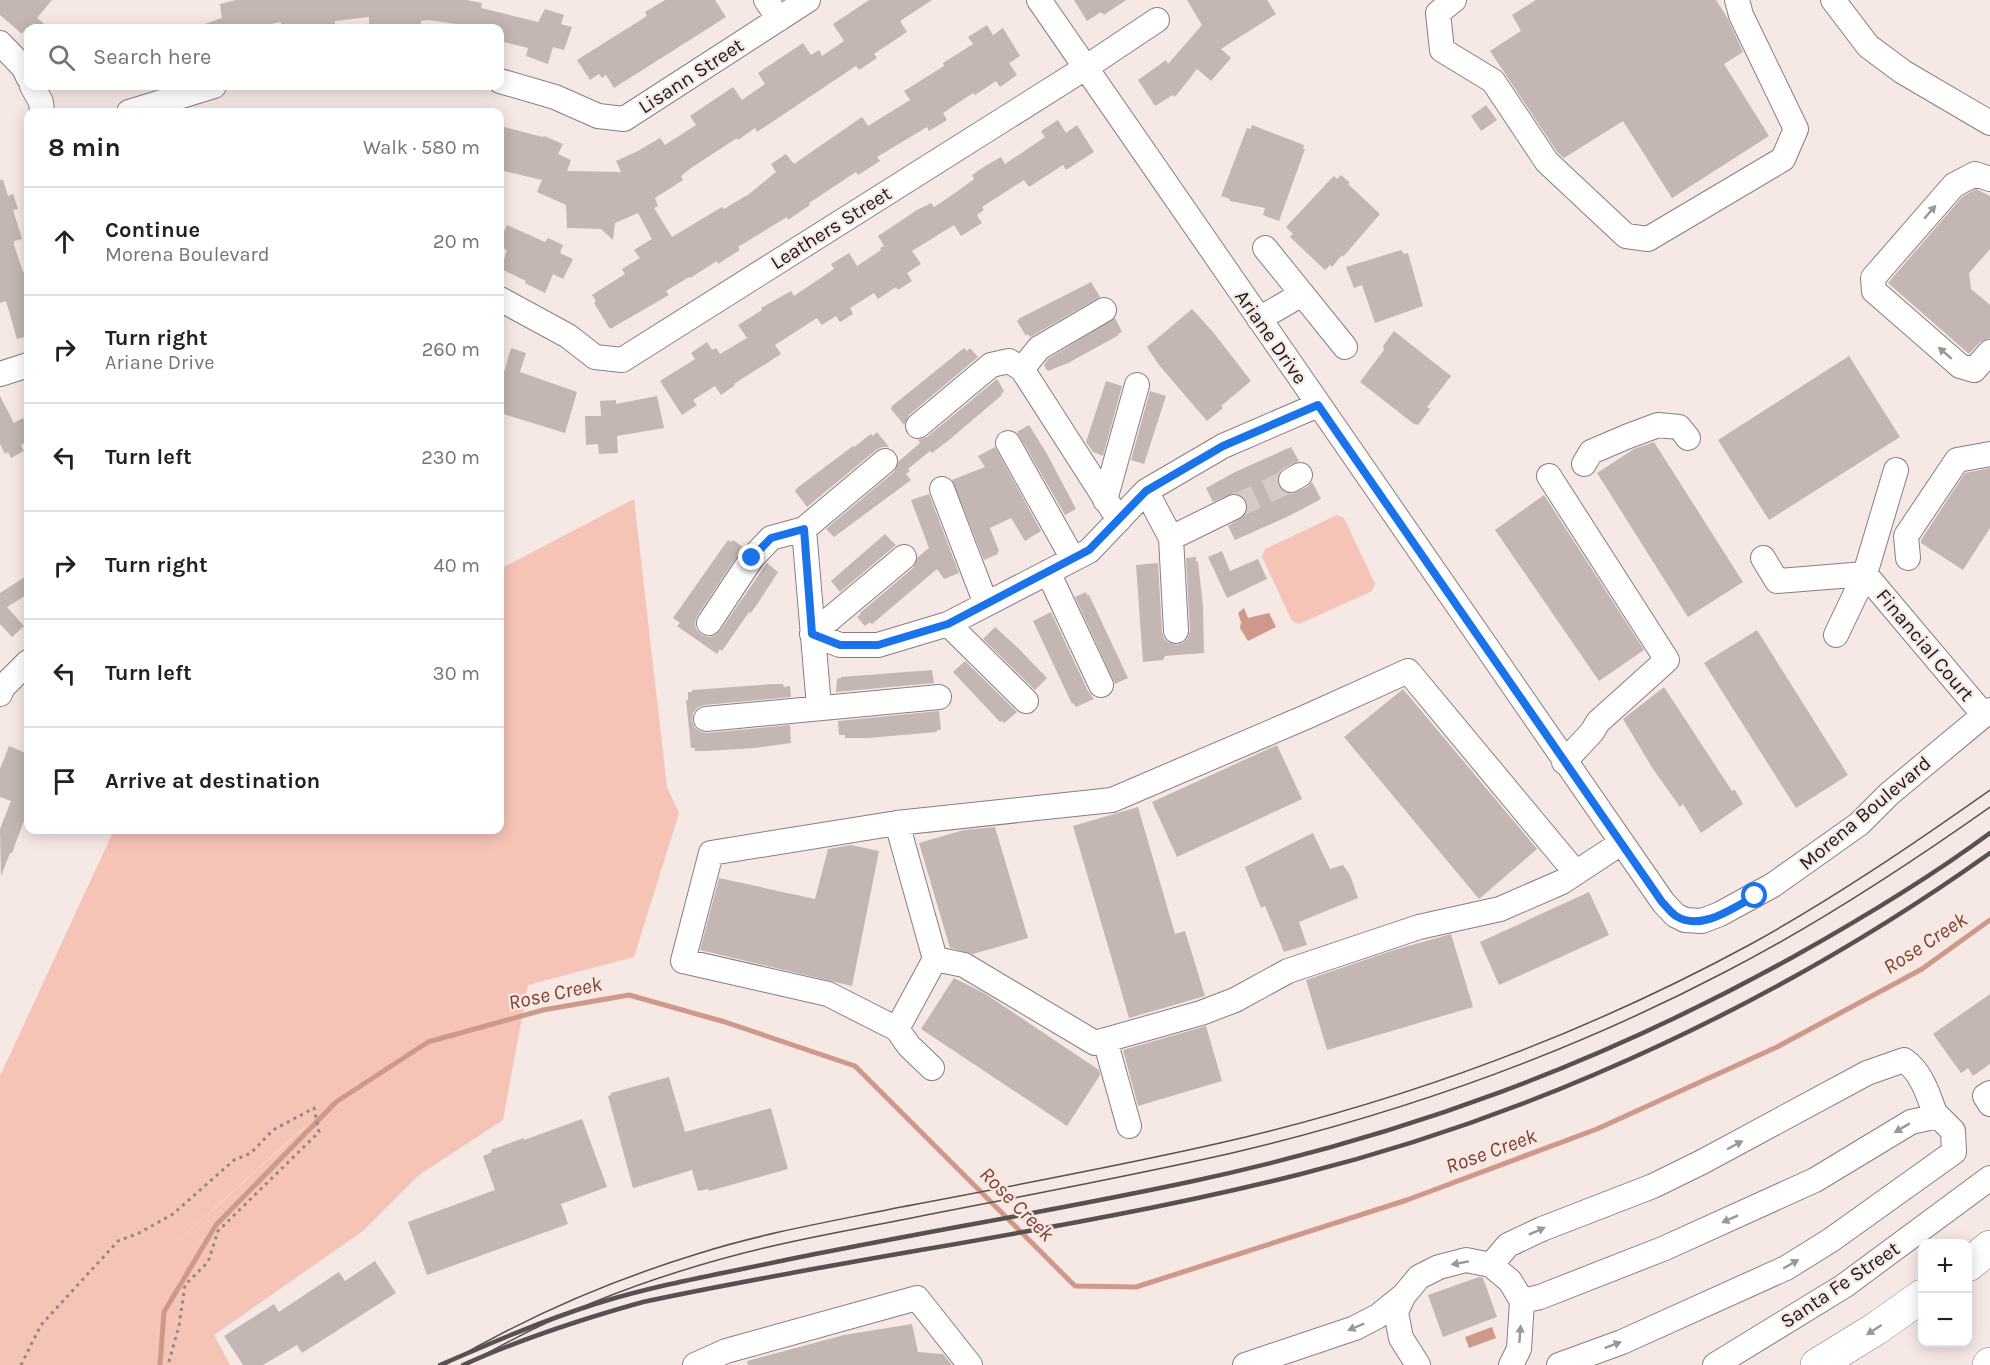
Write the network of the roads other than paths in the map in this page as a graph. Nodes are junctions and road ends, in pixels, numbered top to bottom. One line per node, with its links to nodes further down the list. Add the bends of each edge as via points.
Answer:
1 (808, 0): 6 (street, Lisann Street)
2 (1039, 0): 10 (street, Ariane Drive)
3 (1454, 0): 4 (street, via 1438,13 1442,50 1493,81 1547,162 1626,236 1648,239 1783,159 1796,129)
4 (1737, 0)
5 (1833, 0): 16 (street, via 1868,46 1903,72)
6 (772, 9): 11 (street, Lisann Street, via 624,119 598,116 555,97)
7 (1157, 20): 10 (street, Leathers Street)
8 (0, 43): 9 (street)
9 (24, 68)
10 (1085, 69): 20 (street, Leathers Street, via 622,360 595,357 568,336); 22 (street, Ariane Drive)
11 (504, 82)
12 (35, 90): 14 (street)
13 (201, 90): 15 (street)
14 (42, 108)
15 (142, 108)
16 (1990, 123)
17 (1990, 178): 24 (street, one-way to 17, via 1974,370 1960,366 1874,291 1873,278 1954,185 1975,174)
18 (1265, 248): 19 (street)
19 (1302, 294): 22 (street); 23 (street)
20 (504, 301)
21 (1104, 310): 26 (street, via 1039,348)
22 (1259, 319): 29 (street, Ariane Drive)
23 (1346, 347)
24 (1990, 352)
25 (24, 365): 27 (street)
26 (1022, 369): 30 (street, via 1008,361 991,365); 40 (street)
27 (0, 374)
28 (1137, 385): 40 (street)
29 (1318, 405): 39 (street, via 1223,446); 65 (street, Ariane Drive)
30 (918, 426)
31 (1689, 438): 35 (street, via 1679,427 1658,425 1592,452)
32 (1008, 443): 48 (street)
33 (1990, 454): 47 (street, via 1958,460 1906,536)
34 (885, 461): 43 (street)
35 (1584, 464)
36 (1896, 470): 50 (street)
37 (1549, 476): 65 (street, via 1667,660 1598,722)
38 (942, 489): 51 (street)
39 (1146, 491): 42 (street); 44 (street)
40 (1105, 500): 42 (street)
41 (1234, 507): 44 (street)
42 (1119, 520): 48 (street, via 1089,550)
43 (804, 529): 52 (street, via 771,538 752,558); 55 (street)
44 (1171, 538): 54 (street)
45 (904, 557): 55 (street)
46 (1763, 558): 50 (street, via 1777,581)
47 (1908, 558)
48 (1073, 559): 49 (street)
49 (1048, 572): 51 (street); 58 (street)
50 (1865, 574): 56 (street); 63 (street, Financial Court)
51 (986, 604): 53 (street)
52 (709, 623)
53 (948, 624): 55 (street, via 878,645 840,645); 61 (street)
54 (1176, 631)
55 (812, 634): 62 (street)
56 (1836, 634)
57 (24, 666): 59 (street)
58 (1101, 685)
59 (0, 694)
60 (939, 697): 62 (street)
61 (1026, 700)
62 (819, 707): 64 (street)
63 (1987, 712): 69 (street, Morena Boulevard, via 1858,824 1790,875 1720,915)
64 (706, 719)
65 (1564, 762): 67 (street, Ariane Drive)
66 (897, 823): 68 (street, via 1112,800 1408,671); 70 (street); 71 (street, via 711,853 682,961 828,994)
67 (1621, 843): 68 (street); 69 (street, Ariane Drive, via 1675,915)
68 (1576, 873): 72 (street, via 1500,909 1419,927 1288,971 1235,1000 1201,1013)
69 (1702, 921)
70 (935, 959): 71 (street); 72 (street, via 964,965 1095,1043)
71 (897, 1029): 73 (street)
72 (1105, 1040): 77 (street)
73 (932, 1068)
74 (1990, 1093): 75 (street, via 1985,1096)
75 (1990, 1104)
76 (1936, 1116): 81 (street, one-way to 76, via 1508,1245 1653,1186 1890,1064 1904,1060 1911,1065); 84 (street, one-way to 84, via 1911,1122 1815,1180 1665,1248); 90 (street, one-way to 76, via 1622,1342 1752,1284 1832,1240 1954,1152 1953,1131)
77 (1129, 1126)
78 (1990, 1178): 91 (street, Santa Fe Street, via 1844,1286)
79 (1990, 1247): 80 (highway)
80 (1972, 1262)
81 (1491, 1265): 82 (street, one-way to 82, via 1466,1260 1439,1267 1419,1277); 84 (street, via 1510,1281)
82 (1404, 1295): 87 (street, one-way to 87, via 1355,1328); 88 (street, via 1395,1311 1401,1338)
83 (1918, 1299): 92 (highway, one-way to 92)
84 (1522, 1301): 89 (street, one-way to 84, via 1519,1349)
85 (695, 1365): 86 (street, via 726,1351 917,1298)
86 (970, 1365)
87 (1245, 1365)
88 (1418, 1365)
89 (1511, 1365)
90 (1558, 1365)
91 (1715, 1365)
92 (1817, 1365)

